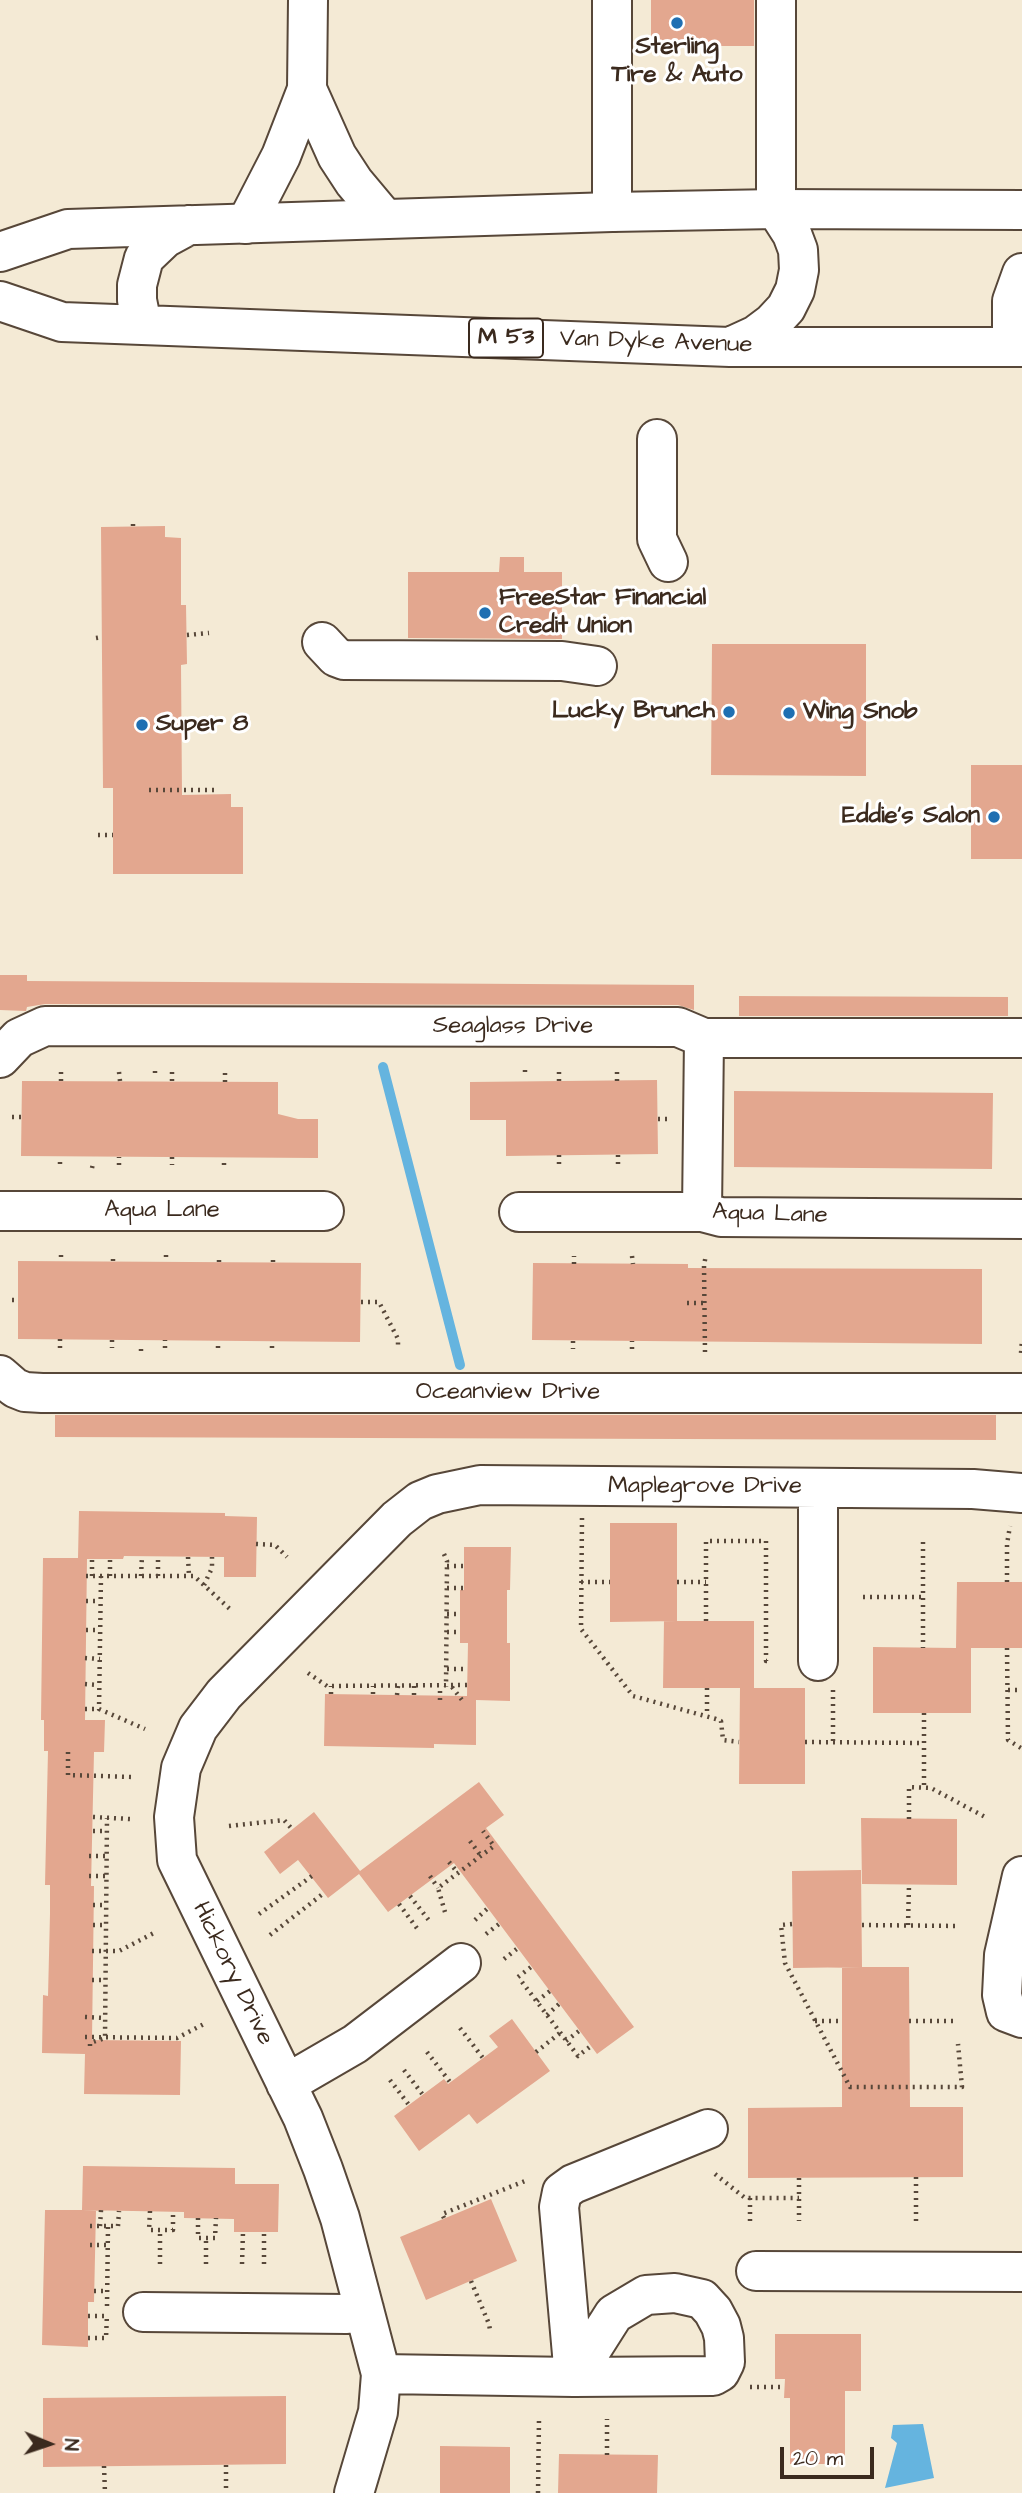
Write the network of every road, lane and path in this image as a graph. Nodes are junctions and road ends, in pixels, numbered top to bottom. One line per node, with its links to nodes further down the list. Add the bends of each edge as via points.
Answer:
1 (308, 0): 4 (street)
2 (612, 0): 7 (street)
3 (776, 0): 5 (street)
4 (307, 89): 8 (street, via 337,156); 9 (street, via 281,156)
5 (776, 209): 6 (street); 7 (street); 15 (street, via 798,250 795,290 772,323)
6 (1022, 210)
7 (612, 212): 8 (street)
8 (385, 219): 9 (street)
9 (246, 224): 10 (street)
10 (190, 226): 11 (street, via 68,229); 14 (street, via 165,238 144,258 138,285)
11 (0, 251)
12 (1022, 273): 16 (street, via 1012,301)
13 (0, 301): 14 (street, Van Dyke Avenue / M 53, via 62,322)
14 (142, 325): 15 (street, Van Dyke Avenue / M 53)
15 (730, 346): 16 (street, Van Dyke Avenue / M 53)
16 (1017, 348)
17 (657, 439): 18 (street, via 657,539)
18 (667, 562)
19 (209, 633): 20 (path)
20 (187, 635)
21 (322, 642): 22 (street, via 344,660 562,661)
22 (597, 666)
23 (149, 790): 24 (path)
24 (215, 790)
25 (98, 835): 26 (path)
26 (113, 835)
27 (704, 1038): 28 (street, Seaglass Drive); 29 (street, Seaglass Drive, via 678,1027 45,1026); 59 (street)
28 (1022, 1038)
29 (4, 1053)
30 (61, 1072): 36 (path)
31 (120, 1072): 39 (path)
32 (172, 1072): 40 (path)
33 (559, 1072): 37 (path)
34 (617, 1072): 38 (path)
35 (225, 1073): 41 (path)
36 (61, 1081)
37 (559, 1081)
38 (617, 1081)
39 (120, 1082)
40 (172, 1082)
41 (225, 1082)
42 (12, 1117): 43 (path)
43 (22, 1117)
44 (559, 1155): 54 (path)
45 (618, 1155): 55 (path)
46 (60, 1157): 50 (path)
47 (119, 1157): 51 (path)
48 (172, 1157): 52 (path)
49 (224, 1158): 53 (path)
50 (60, 1164)
51 (119, 1165)
52 (172, 1165)
53 (224, 1165)
54 (559, 1165)
55 (618, 1165)
56 (0, 1211): 57 (street, Aqua Lane)
57 (324, 1211)
58 (519, 1212): 59 (street, Aqua Lane)
59 (702, 1212): 60 (street, Aqua Lane, via 721,1217)
60 (1022, 1219)
61 (166, 1255): 67 (path)
62 (219, 1255): 68 (path)
63 (273, 1255): 69 (path)
64 (706, 1255): 74 (path)
65 (574, 1256): 70 (path)
66 (632, 1256): 71 (path)
67 (166, 1262)
68 (219, 1262)
69 (273, 1262)
70 (574, 1264)
71 (632, 1264)
72 (360, 1302): 88 (path, via 379,1302)
73 (687, 1303): 74 (path)
74 (705, 1303): 91 (path)
75 (60, 1339): 83 (path)
76 (112, 1340): 84 (path)
77 (165, 1340): 85 (path)
78 (218, 1340): 86 (path)
79 (573, 1340): 89 (path)
80 (1022, 1340): 92 (path)
81 (272, 1341): 87 (path)
82 (632, 1341): 90 (path)
83 (60, 1348)
84 (113, 1348)
85 (165, 1348)
86 (218, 1348)
87 (272, 1348)
88 (398, 1348)
89 (573, 1349)
90 (632, 1349)
91 (705, 1352)
92 (1021, 1353)
93 (0, 1375): 94 (street, Oceanview Drive, via 15,1388 42,1393)
94 (1022, 1394)
95 (818, 1488): 96 (street, Maplegrove Drive, via 973,1489); 98 (street, Maplegrove Drive, via 480,1485 437,1494); 144 (street)
96 (1017, 1506): 120 (path, via 1007,1544)
97 (582, 1507): 116 (path)
98 (397, 1519): 258 (street, Hickory Drive, via 224,1694 198,1728 181,1768 174,1817 177,1860)
99 (923, 1542): 125 (path)
100 (256, 1544): 106 (path, via 275,1545)
101 (444, 1554): 109 (path)
102 (142, 1556): 113 (path)
103 (158, 1556): 114 (path)
104 (188, 1557): 115 (path)
105 (212, 1557): 121 (path)
106 (287, 1558)
107 (92, 1559): 111 (path, via 89,1576)
108 (110, 1559): 112 (path)
109 (447, 1566): 110 (path); 122 (path)
110 (464, 1566)
111 (101, 1576): 112 (path); 127 (path)
112 (110, 1576): 113 (path)
113 (141, 1576): 114 (path)
114 (158, 1576): 115 (path)
115 (189, 1576): 121 (path)
116 (582, 1582): 117 (path); 165 (path, via 581,1629 633,1696)
117 (610, 1582)
118 (677, 1582): 119 (path)
119 (706, 1582): 131 (path); 140 (path, via 706,1541 766,1541)
120 (1007, 1582)
121 (204, 1585): 128 (path)
122 (447, 1588): 123 (path); 129 (path)
123 (464, 1588)
124 (863, 1597): 125 (path)
125 (924, 1597): 136 (path)
126 (86, 1601): 127 (path)
127 (100, 1601): 133 (path)
128 (232, 1611)
129 (447, 1614): 130 (path); 134 (path)
130 (460, 1614)
131 (706, 1621)
132 (86, 1630): 133 (path)
133 (100, 1630): 139 (path)
134 (447, 1632): 135 (path); 141 (path)
135 (460, 1632)
136 (923, 1648)
137 (1007, 1648): 154 (path)
138 (85, 1658): 139 (path)
139 (100, 1658): 146 (path)
140 (769, 1661)
141 (446, 1669): 142 (path); 152 (path)
142 (468, 1670)
143 (308, 1673): 148 (path)
144 (825, 1675): 169 (path)
145 (85, 1684): 146 (path)
146 (99, 1685): 163 (path)
147 (468, 1685): 152 (path)
148 (331, 1686): 149 (path); 156 (path)
149 (373, 1686): 150 (path); 157 (path)
150 (398, 1686): 151 (path); 158 (path)
151 (414, 1686): 152 (path); 159 (path)
152 (446, 1687): 160 (path); 161 (path)
153 (706, 1688): 165 (path)
154 (1008, 1690): 155 (path); 171 (path, via 1008,1740)
155 (1022, 1690)
156 (331, 1694)
157 (373, 1695)
158 (397, 1695)
159 (414, 1695)
160 (440, 1700)
161 (462, 1700)
162 (85, 1709): 163 (path)
163 (99, 1709): 166 (path)
164 (924, 1713): 170 (path)
165 (707, 1716): 167 (path, via 721,1721 723,1740)
166 (145, 1728)
167 (739, 1742)
168 (805, 1742): 169 (path)
169 (833, 1742): 170 (path)
170 (924, 1742): 174 (path)
171 (1021, 1748)
172 (68, 1752): 173 (path, via 68,1775)
173 (133, 1777)
174 (924, 1787): 177 (path); 179 (path, via 909,1787)
175 (93, 1817): 176 (path)
176 (107, 1818): 178 (path); 183 (path)
177 (987, 1818)
178 (130, 1819)
179 (909, 1819)
180 (229, 1826): 181 (path, via 284,1820)
181 (292, 1829)
182 (93, 1831): 183 (path)
183 (107, 1831): 187 (path)
184 (483, 1831): 188 (path, via 494,1846)
185 (470, 1840): 188 (path)
186 (89, 1856): 187 (path)
187 (106, 1856): 192 (path)
188 (481, 1856): 190 (path)
189 (449, 1861): 190 (path)
190 (458, 1873): 197 (path)
191 (89, 1876): 192 (path)
192 (107, 1876): 202 (path)
193 (312, 1876): 205 (path)
194 (430, 1876): 197 (path)
195 (1022, 1876): 235 (street, via 1004,1955 1002,1995 1006,2012)
196 (909, 1885): 213 (path)
197 (438, 1888): 204 (path)
198 (324, 1892): 218 (path)
199 (410, 1896): 207 (path)
200 (399, 1904): 215 (path)
201 (93, 1905): 202 (path)
202 (106, 1905): 211 (path)
203 (488, 1908): 206 (path)
204 (445, 1912)
205 (259, 1914)
206 (475, 1920)
207 (431, 1923)
208 (499, 1923): 217 (path)
209 (792, 1924): 236 (path, via 781,1925 785,1963)
210 (93, 1925): 211 (path)
211 (106, 1925): 221 (path)
212 (862, 1925): 213 (path)
213 (908, 1925): 214 (path)
214 (960, 1926)
215 (419, 1931)
216 (154, 1933): 221 (path, via 119,1951)
217 (486, 1934)
218 (270, 1935)
219 (518, 1948): 222 (path)
220 (92, 1951): 221 (path)
221 (106, 1951): 227 (path)
222 (504, 1959)
223 (461, 1963): 258 (street, via 355,2044)
224 (531, 1967): 225 (path)
225 (518, 1977)
226 (92, 1980): 227 (path)
227 (106, 1980): 234 (path)
228 (522, 1982): 230 (path)
229 (550, 1991): 230 (path)
230 (537, 2001): 232 (path)
231 (559, 2004): 232 (path)
232 (547, 2015): 243 (path)
233 (85, 2017): 234 (path)
234 (105, 2018): 245 (path)
235 (1022, 2018)
236 (815, 2021): 237 (path); 248 (path, via 850,2087 962,2087)
237 (842, 2021)
238 (909, 2021): 239 (path)
239 (957, 2021)
240 (204, 2024): 246 (path, via 171,2039)
241 (460, 2028): 254 (path)
242 (579, 2031): 247 (path)
243 (561, 2033): 247 (path); 253 (path)
244 (85, 2037): 245 (path)
245 (105, 2038): 246 (path); 249 (path)
246 (112, 2038): 251 (path)
247 (566, 2041): 250 (path, via 578,2056)
248 (958, 2045)
249 (90, 2046)
250 (591, 2046)
251 (112, 2047)
252 (427, 2052): 257 (path)
253 (536, 2052)
254 (483, 2058)
255 (404, 2070): 259 (path)
256 (390, 2080): 260 (path)
257 (450, 2082)
258 (286, 2084): 296 (street, Hickory Drive, via 332,2193)
259 (423, 2095)
260 (409, 2105)
261 (708, 2129): 301 (street, via 562,2192 559,2207 574,2377)
262 (715, 2174): 266 (path)
263 (916, 2177): 277 (path)
264 (799, 2178): 267 (path)
265 (525, 2181): 274 (path, via 442,2214)
266 (750, 2198): 267 (path); 275 (path)
267 (799, 2198): 276 (path)
268 (101, 2210): 279 (path)
269 (119, 2211): 280 (path, via 118,2226)
270 (150, 2211): 281 (path, via 149,2230)
271 (173, 2211): 281 (path, via 173,2230)
272 (198, 2218): 284 (path, via 198,2238)
273 (216, 2218): 284 (path, via 215,2238)
274 (444, 2218)
275 (750, 2221)
276 (799, 2221)
277 (916, 2221)
278 (90, 2225): 279 (path)
279 (100, 2226): 280 (path)
280 (107, 2226): 286 (path)
281 (160, 2230): 287 (path)
282 (243, 2232): 289 (path)
283 (264, 2232): 290 (path)
284 (206, 2238): 288 (path)
285 (90, 2245): 286 (path)
286 (107, 2245): 295 (path)
287 (160, 2264)
288 (206, 2264)
289 (242, 2264)
290 (264, 2264)
291 (755, 2271): 292 (street)
292 (1022, 2272)
293 (471, 2281): 299 (path)
294 (94, 2291): 295 (path)
295 (107, 2291): 297 (path)
296 (364, 2309): 297 (street, via 347,2314); 301 (street, Hickory Drive)
297 (125, 2314): 298 (path); 300 (path, via 106,2338)
298 (88, 2316)
299 (490, 2330)
300 (88, 2338)
301 (382, 2374): 311 (street, Hickory Drive, via 378,2412)
302 (749, 2387): 303 (path)
303 (785, 2387)
304 (539, 2419): 312 (path)
305 (607, 2419): 306 (path)
306 (607, 2455)
307 (226, 2465): 310 (path)
308 (104, 2466): 309 (path)
309 (105, 2493)
310 (226, 2493)
311 (354, 2493)
312 (538, 2493)

